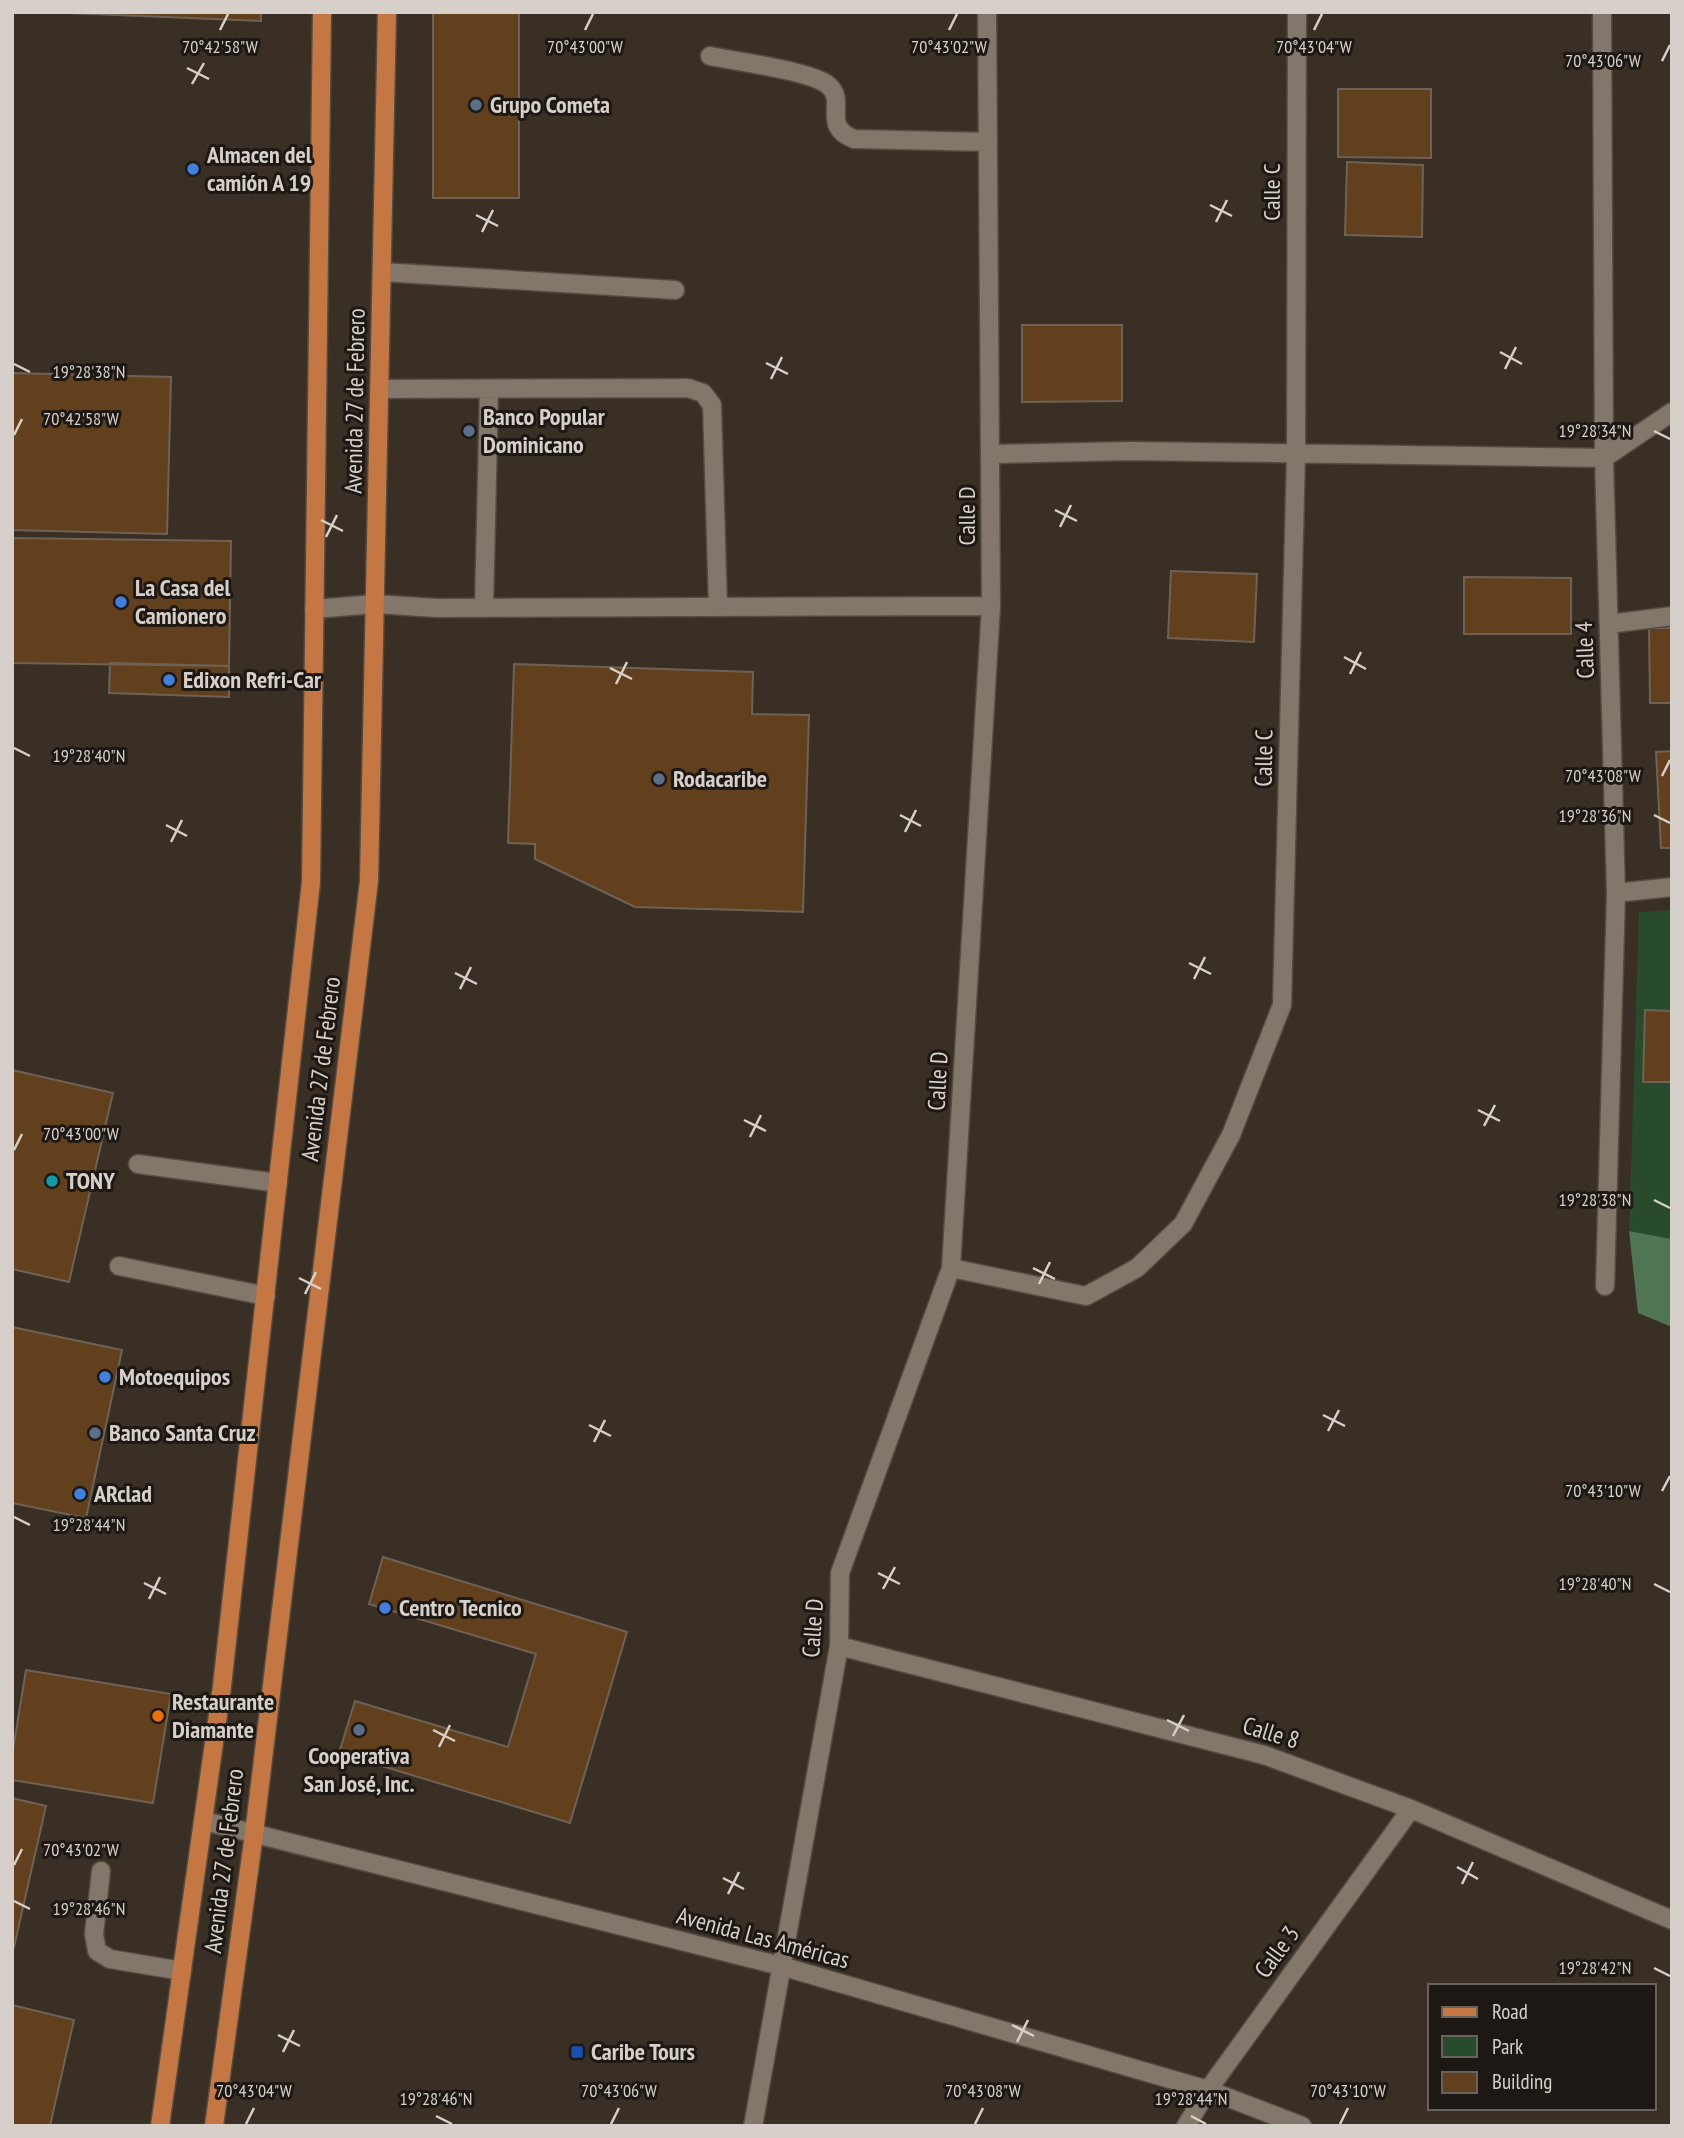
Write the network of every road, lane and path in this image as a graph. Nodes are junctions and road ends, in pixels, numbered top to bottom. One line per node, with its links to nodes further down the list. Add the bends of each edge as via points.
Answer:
1 (321, 12): 20 (main road, Avenida 27 de Febrero)
2 (387, 12): 8 (main road, Avenida 27 de Febrero)
3 (987, 12): 7 (street, Calle D)
4 (1297, 12): 14 (street, Calle C)
5 (1602, 12): 15 (street, Calle 4)
6 (710, 56): 7 (street, via 806,75 827,84 835,94 835,124 854,139)
7 (988, 142): 13 (street, Calle D)
8 (382, 272): 9 (street); 10 (main road, Avenida 27 de Febrero)
9 (675, 290)
10 (380, 389): 11 (street); 16 (main road, Avenida 27 de Febrero)
11 (489, 390): 18 (street); 19 (street, via 688,388 703,393 712,405)
12 (1672, 412): 15 (street)
13 (992, 454): 14 (street); 17 (street, Calle D)
14 (1296, 455): 15 (street); 28 (street, Calle C, via 1282,1005 1231,1135 1183,1224 1137,1268 1086,1296)
15 (1604, 458): 22 (street, Calle 4)
16 (376, 604): 18 (street); 20 (street); 34 (main road, Avenida 27 de Febrero, via 369,880)
17 (991, 606): 19 (street); 28 (street, Calle D)
18 (484, 607): 19 (street)
19 (718, 607)
20 (314, 610): 26 (main road, Avenida 27 de Febrero, via 312,882)
21 (1672, 616): 22 (street)
22 (1609, 624): 24 (street, Calle 4)
23 (1672, 887): 24 (street)
24 (1616, 893): 29 (street, Calle 4)
25 (138, 1164): 26 (street)
26 (278, 1183): 30 (main road, Avenida 27 de Febrero)
27 (119, 1266): 30 (street)
28 (951, 1268): 31 (street, Calle D, via 840,1573)
29 (1605, 1286)
30 (266, 1296): 33 (main road, Avenida 27 de Febrero)
31 (839, 1646): 32 (street, Calle 8, via 1265,1755); 37 (street, Calle D)
32 (1411, 1809): 36 (street, Calle 8); 39 (street, Calle 3)
33 (204, 1821): 34 (street, Avenida Las Américas); 38 (main road, Avenida 27 de Febrero)
34 (254, 1834): 37 (street, Avenida Las Américas); 41 (main road, Avenida 27 de Febrero)
35 (100, 1871): 38 (street, via 94,1934 97,1951 110,1959)
36 (1672, 1920)
37 (781, 1966): 39 (street, Avenida Las Américas); 42 (street, Calle D)
38 (182, 1971): 40 (main road, Avenida 27 de Febrero)
39 (1208, 2090): 43 (street, Calle 3); 44 (street, Avenida Las Américas)
40 (160, 2126)
41 (214, 2126)
42 (752, 2126)
43 (1186, 2126)
44 (1302, 2126)

